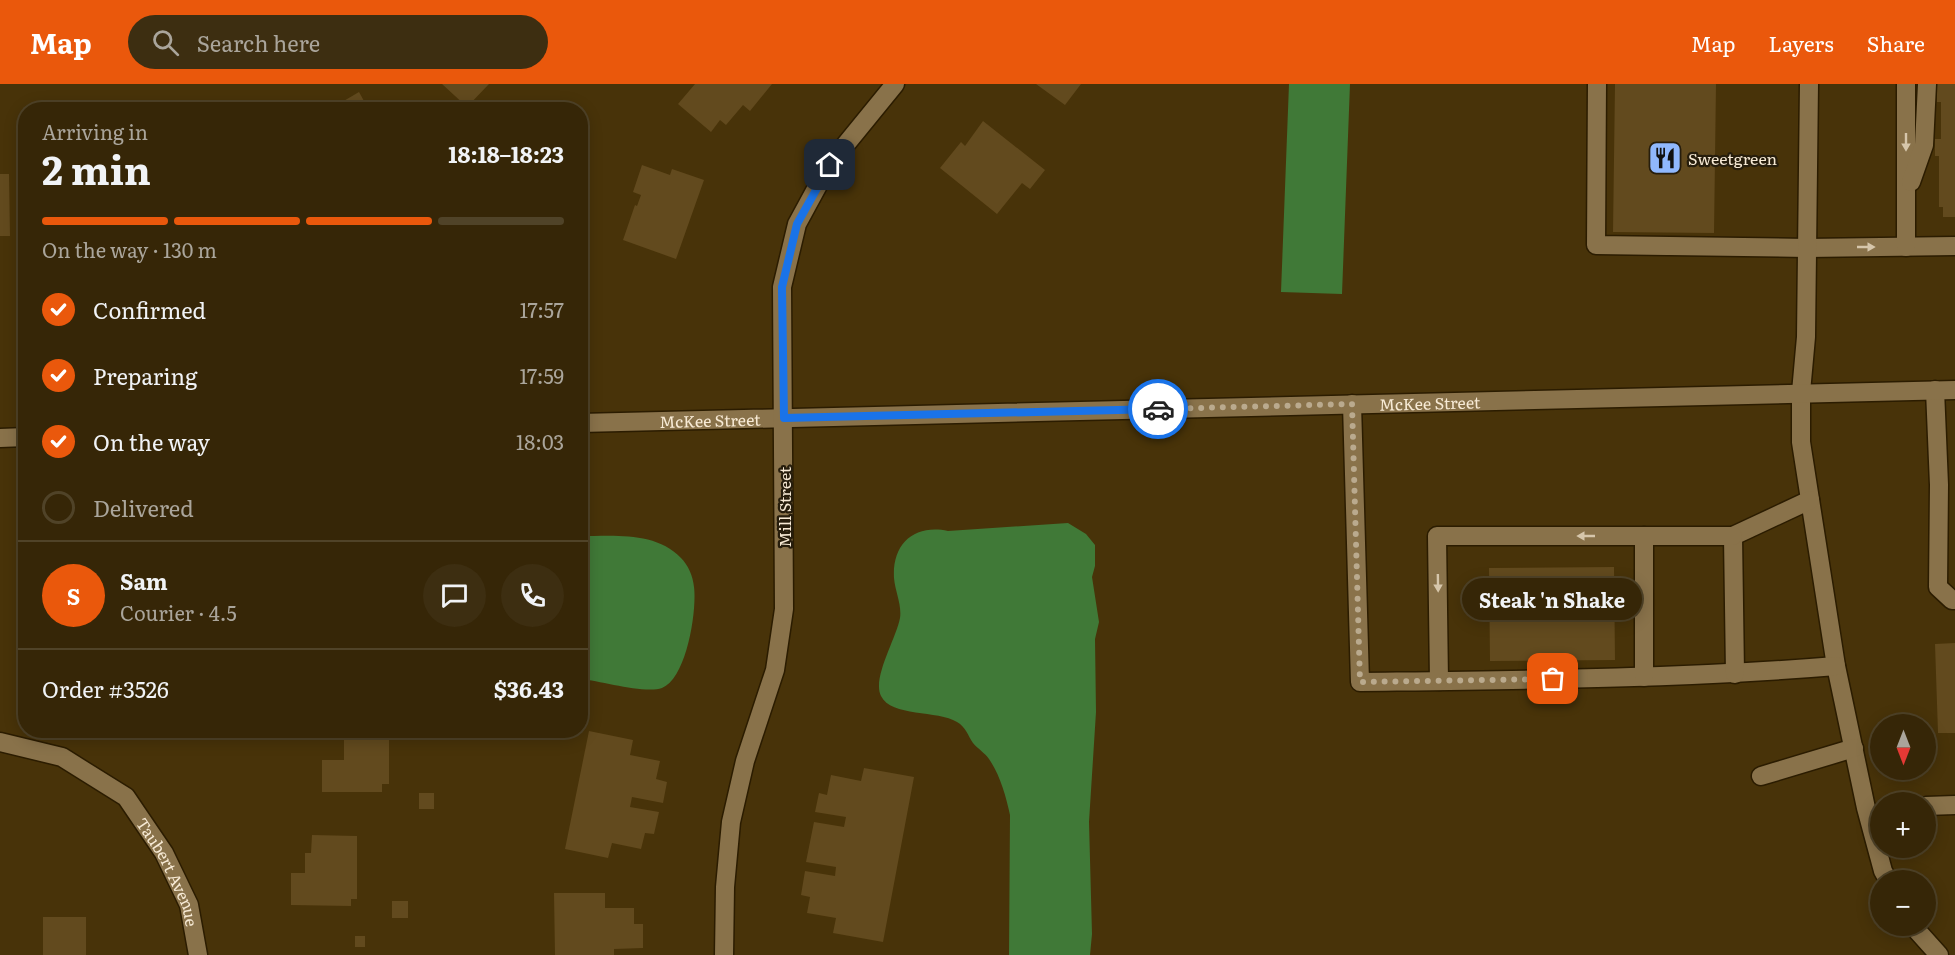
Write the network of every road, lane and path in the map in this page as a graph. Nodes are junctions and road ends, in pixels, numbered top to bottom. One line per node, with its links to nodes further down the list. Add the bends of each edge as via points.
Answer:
1 (895, 84): 14 (street, Mill Street, via 830,165 797,224 782,287)
2 (1597, 84): 9 (street, via 1596,245)
3 (1809, 84): 9 (street)
4 (1906, 84): 6 (street, one-way to 6)
5 (1927, 84): 6 (street, via 1924,145)
6 (1906, 195): 8 (street)
7 (1955, 246): 8 (street)
8 (1906, 247): 9 (street, one-way to 8)
9 (1807, 248): 12 (street)
10 (1935, 390): 11 (street, McKee Street); 12 (street, McKee Street); 18 (street)
11 (1955, 390)
12 (1801, 392): 13 (street, McKee Street); 19 (street, via 1801,442)
13 (1352, 404): 14 (street, McKee Street); 26 (street, via 1360,682)
14 (784, 418): 15 (street, McKee Street); 35 (street, Mill Street, via 784,609 775,670 745,761 731,822)
15 (588, 423)
16 (18, 437): 17 (street)
17 (0, 438)
18 (1947, 485): 22 (street, via 1938,587)
19 (1810, 500): 21 (street); 23 (street)
20 (1644, 536): 21 (street); 25 (street); 26 (street, one-way to 26, via 1437,536)
21 (1732, 536): 24 (street)
22 (1955, 600)
23 (1836, 666): 24 (street); 28 (street)
24 (1735, 674): 25 (street)
25 (1644, 677): 26 (street)
26 (1439, 681)
27 (0, 742): 34 (street, Taubert Avenue, via 62,758 126,797 164,853 189,905)
28 (1854, 748): 29 (street); 30 (street)
29 (1761, 776)
30 (1870, 795)
31 (1955, 805): 32 (street)
32 (1936, 806)
33 (1922, 936): 36 (street)
34 (198, 955)
35 (724, 955)
36 (1939, 955)

